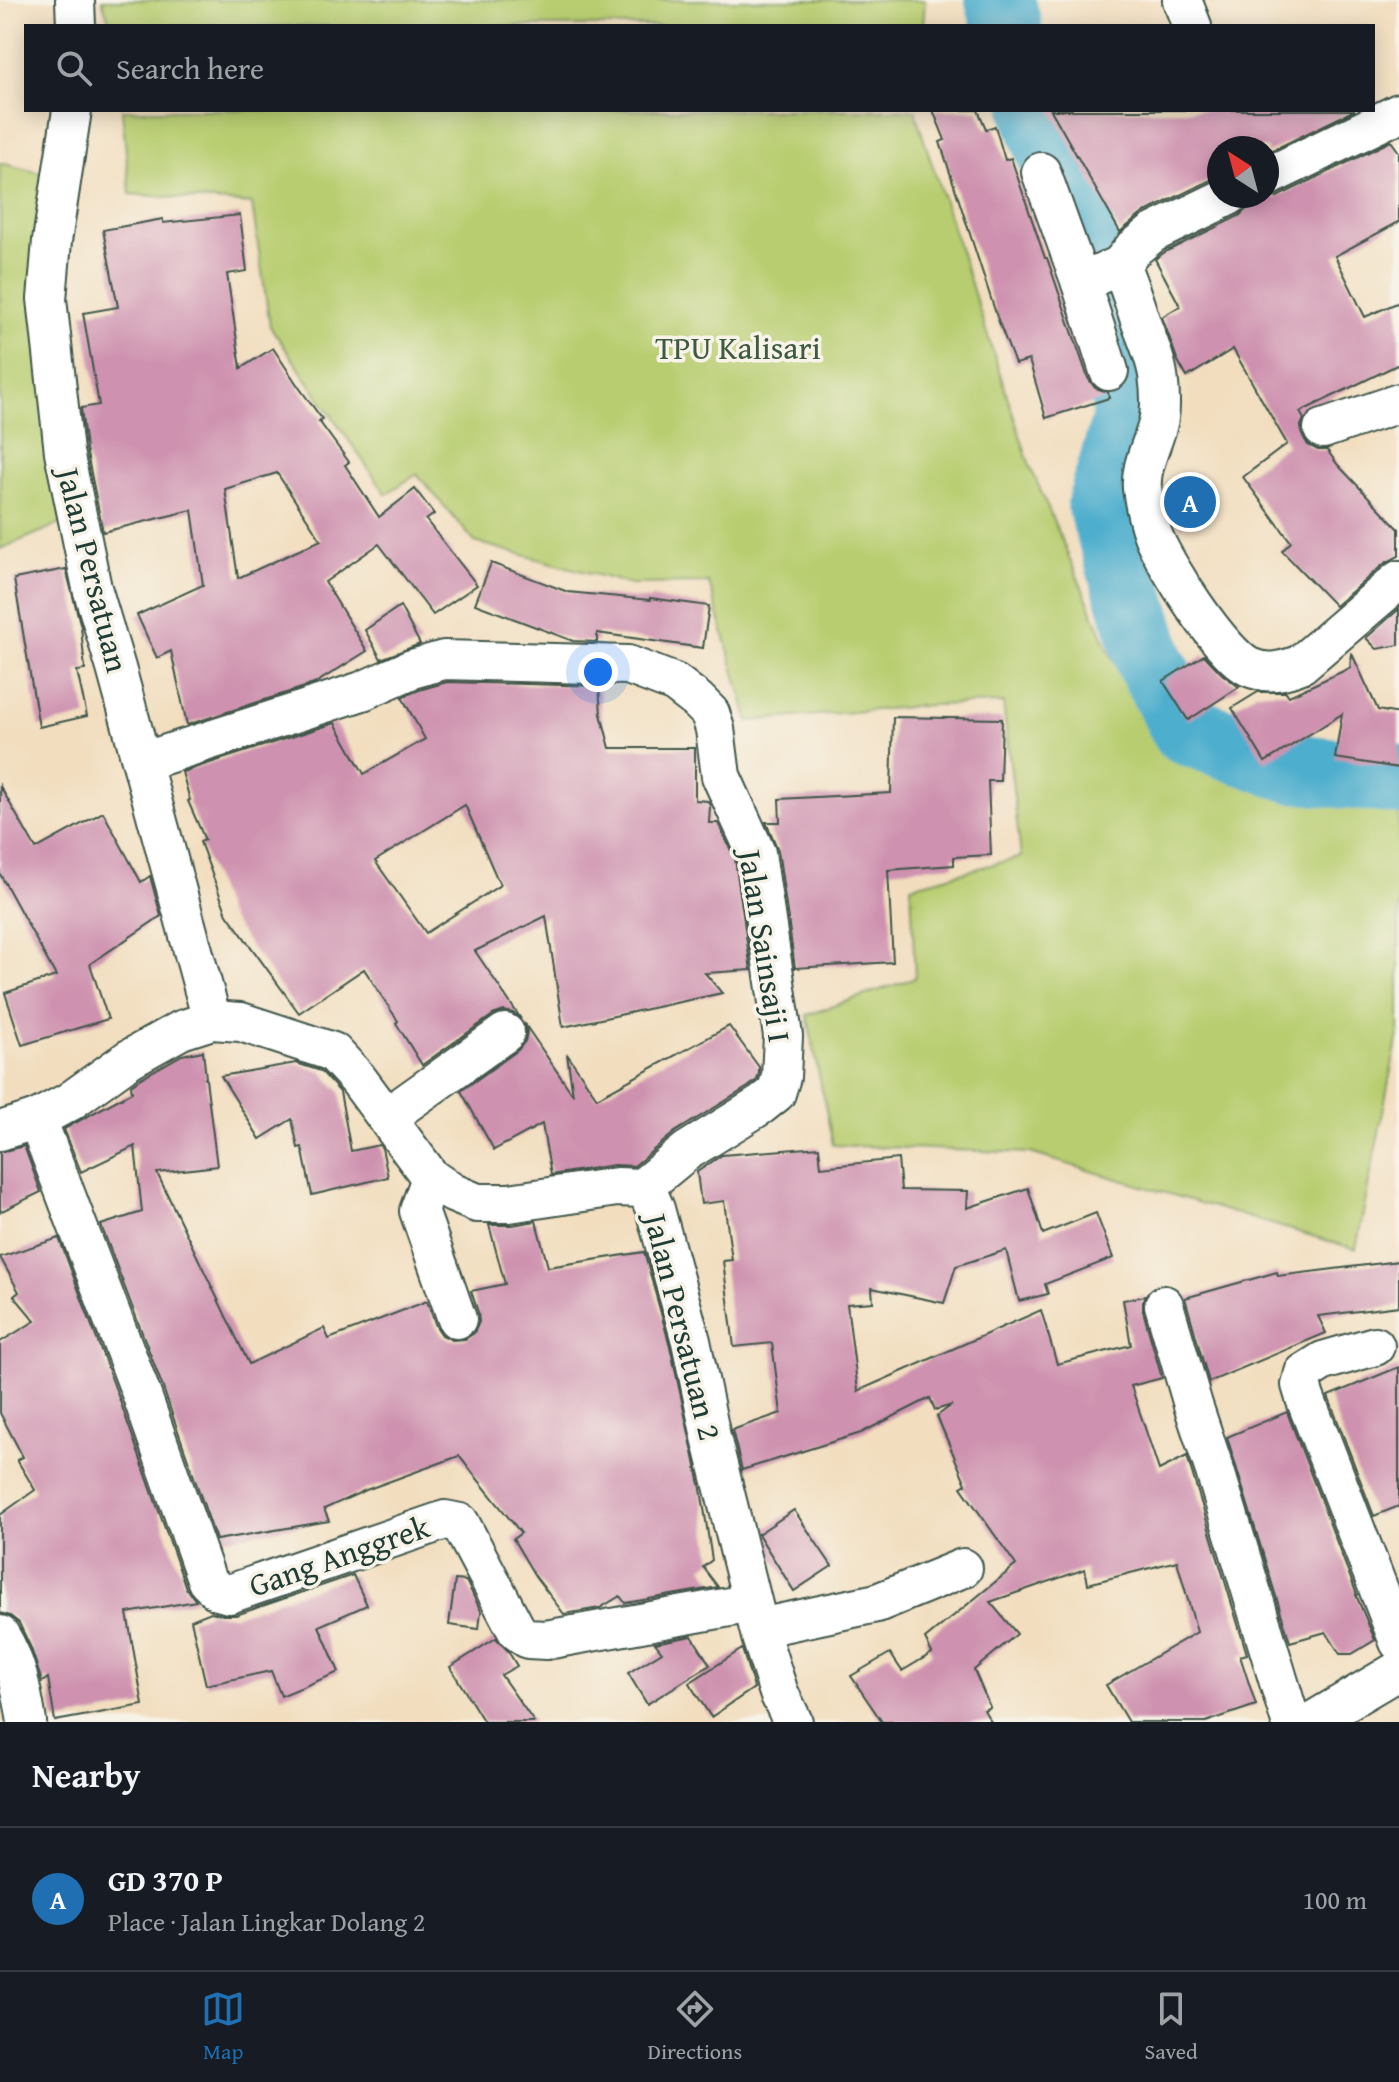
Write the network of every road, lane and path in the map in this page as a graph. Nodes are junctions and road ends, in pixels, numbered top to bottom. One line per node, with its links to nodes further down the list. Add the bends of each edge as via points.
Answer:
1 (75, 0): 3 (street)
2 (1182, 0): 4 (street)
3 (76, 24)
4 (1191, 24)
5 (72, 112): 15 (street, Jalan Persatuan, via 47,299 53,369 92,588)
6 (1399, 113): 7 (street)
7 (1279, 171)
8 (1041, 172): 10 (street)
9 (1207, 207): 10 (street, via 1153,233)
10 (1100, 275): 11 (street); 14 (street, via 1128,283 1158,373 1159,420 1142,484 1153,535 1232,656 1264,671 1282,672 1301,664)
11 (1109, 371)
12 (1399, 403): 13 (street)
13 (1323, 429)
14 (1399, 580)
15 (142, 762): 16 (street, Jalan Persatuan); 22 (street, Jalan Sainsaji I, via 444,660 628,665 675,683 697,700 710,713 721,776 756,853 783,1036 781,1077 776,1093 687,1151)
16 (212, 1020): 18 (street, Jalan Persatuan 2, via 241,1022 333,1052); 19 (street, via 156,1043)
17 (505, 1033): 18 (street)
18 (387, 1117): 21 (street, Jalan Persatuan 2)
19 (37, 1119): 20 (street); 27 (street, Gang Anggrek, via 207,1581 218,1591 229,1594 445,1520 460,1523 517,1631 528,1639)
20 (0, 1131)
21 (431, 1178): 22 (street, Jalan Persatuan 2, via 477,1203); 24 (street, via 419,1211)
22 (642, 1188): 27 (street, Jalan Persatuan 2, via 655,1209 687,1326)
23 (1164, 1305): 33 (street)
24 (457, 1319)
25 (1375, 1346): 29 (street, via 1323,1361 1304,1373 1301,1385)
26 (963, 1568): 27 (street, via 877,1603)
27 (756, 1616): 32 (street, Jalan Persatuan 2)
28 (0, 1635): 31 (street, via 16,1668)
29 (1399, 1642)
30 (1399, 1670): 34 (street)
31 (27, 1722)
32 (793, 1722)
33 (1291, 1722)
34 (1311, 1722)

